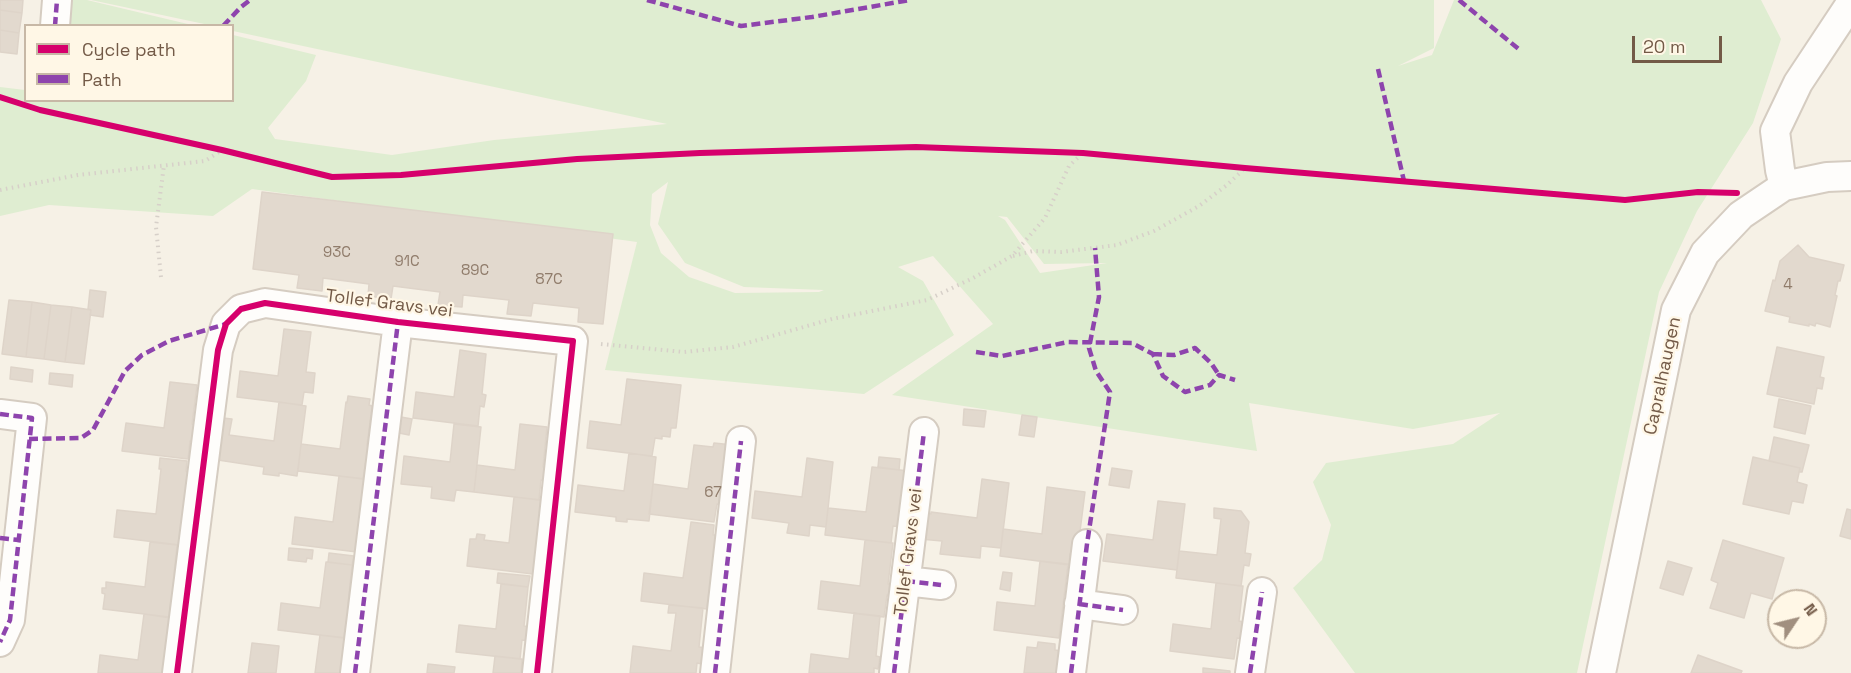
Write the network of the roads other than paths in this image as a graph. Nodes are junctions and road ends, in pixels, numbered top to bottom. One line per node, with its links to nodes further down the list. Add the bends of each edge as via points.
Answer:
1 (57, 0): 3 (street)
2 (1851, 3): 5 (street, via 1798,83 1775,131)
3 (54, 24)
4 (1851, 177): 5 (street, Capralhaugen, via 1827,177)
5 (1784, 186): 25 (street, Capralhaugen, via 1741,215 1705,253 1676,310)
6 (398, 322): 18 (street, Tollef Gravs vei, via 265,303 241,309 226,324 218,350); 19 (street, Tollef Gravs vei); 20 (street, Tollef Gravs vei, via 573,341)
7 (0, 414): 10 (street, via 32,418)
8 (924, 432): 12 (street, Tollef Gravs vei)
9 (741, 441): 21 (street)
10 (9, 539): 17 (street, via 10,620)
11 (1087, 544): 15 (street)
12 (906, 581): 13 (street); 22 (street, Tollef Gravs vei)
13 (942, 585)
14 (1262, 592): 24 (street)
15 (1079, 604): 16 (street); 23 (street)
16 (1123, 610)
17 (0, 642)
18 (177, 673)
19 (355, 673)
20 (537, 673)
21 (715, 673)
22 (894, 673)
23 (1071, 673)
24 (1250, 673)
25 (1601, 673)

